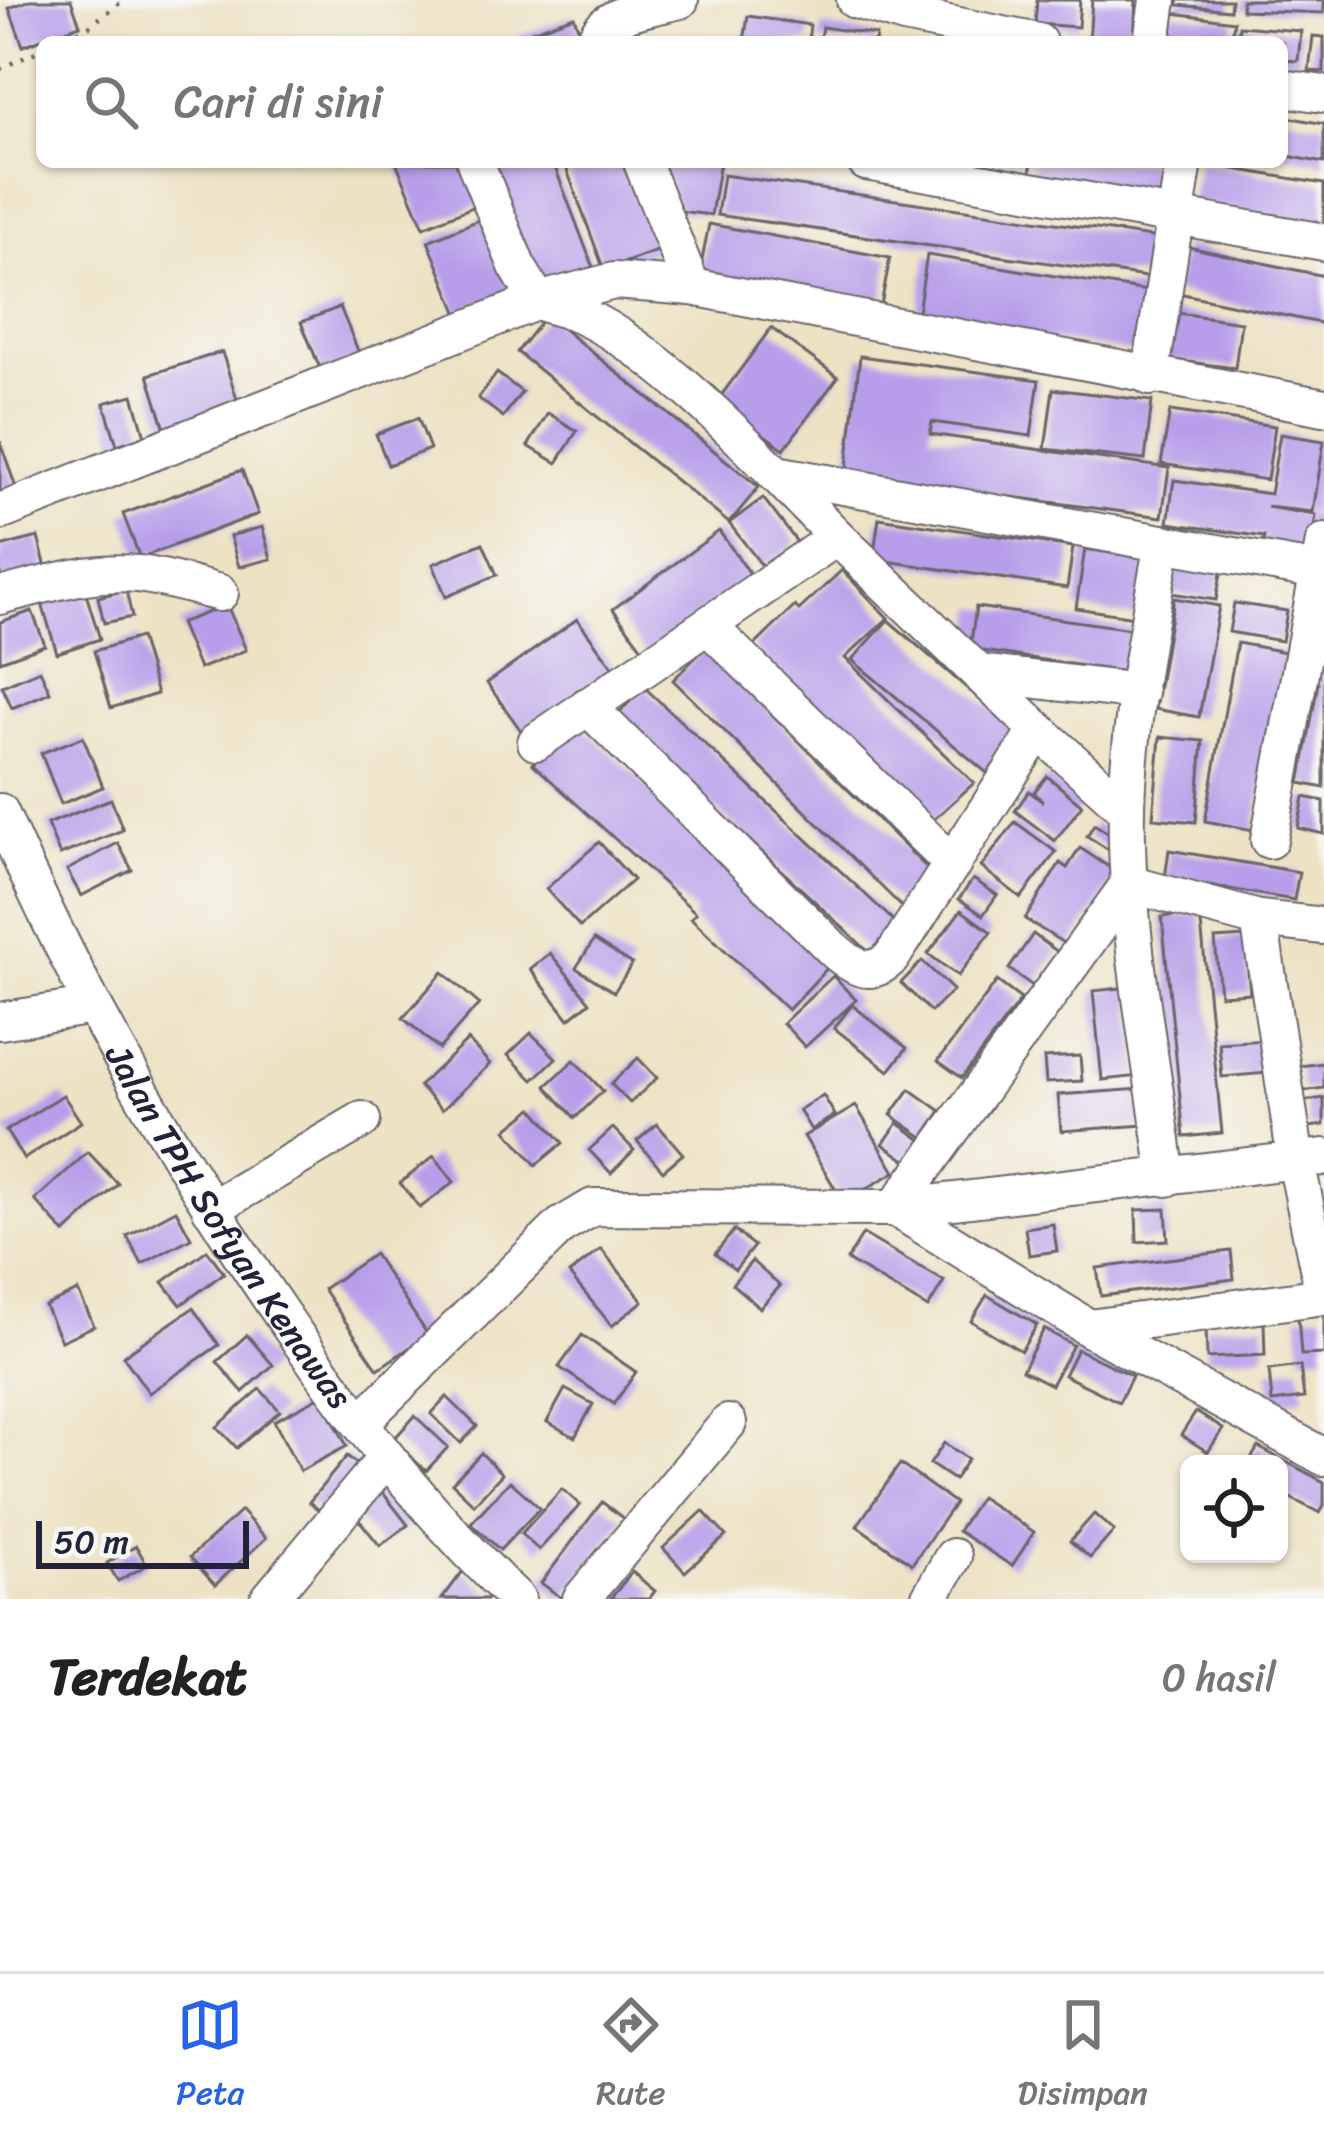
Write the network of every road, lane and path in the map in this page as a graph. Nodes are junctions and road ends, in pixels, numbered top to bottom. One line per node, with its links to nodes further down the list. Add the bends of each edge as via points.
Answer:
1 (124, 0): 5 (path)
2 (680, 0): 6 (street, via 607,22)
3 (855, 0): 7 (street)
4 (1158, 0): 8 (street)
5 (69, 36)
6 (596, 36)
7 (1008, 36)
8 (1153, 36)
9 (36, 52): 10 (path)
10 (0, 69)
11 (1288, 89): 12 (street)
12 (1324, 94)
13 (477, 168): 20 (street)
14 (644, 168): 19 (street)
15 (900, 168): 17 (street)
16 (1183, 168): 17 (street)
17 (1175, 217): 18 (street); 21 (street)
18 (1324, 242)
19 (692, 287): 20 (street, via 614,281); 21 (street)
20 (538, 302): 23 (street, via 585,317 632,347); 24 (street)
21 (1150, 377): 22 (street)
22 (1324, 407)
23 (776, 474): 25 (street); 26 (street)
24 (0, 512)
25 (837, 537): 30 (street); 31 (street)
26 (1163, 543): 27 (street); 32 (street)
27 (1322, 562): 38 (street)
28 (220, 593): 29 (street, via 118,573)
29 (0, 596)
30 (709, 627): 33 (street); 39 (street)
31 (980, 673): 32 (street); 34 (street)
32 (1139, 692): 36 (street)
33 (587, 706): 35 (street); 39 (street, via 861,969 878,970 892,957)
34 (1038, 730): 36 (street); 39 (street)
35 (536, 742)
36 (1127, 810): 40 (street)
37 (0, 812): 43 (street, Jalan TPH Sofyan Kenawas)
38 (1269, 840)
39 (953, 864)
40 (1129, 884): 41 (street); 47 (street); 48 (street)
41 (1259, 919): 42 (street); 46 (street)
42 (1324, 926)
43 (93, 1006): 44 (street); 49 (street, Jalan TPH Sofyan Kenawas)
44 (0, 1021)
45 (362, 1120): 49 (street)
46 (1310, 1159): 47 (street); 50 (street, via 1324,1296)
47 (1167, 1178): 48 (street)
48 (895, 1208): 50 (street); 51 (street, via 614,1206 577,1213)
49 (211, 1209): 51 (street, Jalan TPH Sofyan Kenawas)
50 (1089, 1328): 53 (street)
51 (360, 1423): 54 (street, Jalan TPH Sofyan Kenawas)
52 (728, 1424): 58 (street)
53 (1324, 1457)
54 (386, 1458): 56 (street); 57 (street, Jalan TPH Sofyan Kenawas)
55 (953, 1557): 59 (street)
56 (269, 1599)
57 (517, 1599)
58 (581, 1599)
59 (929, 1599)

